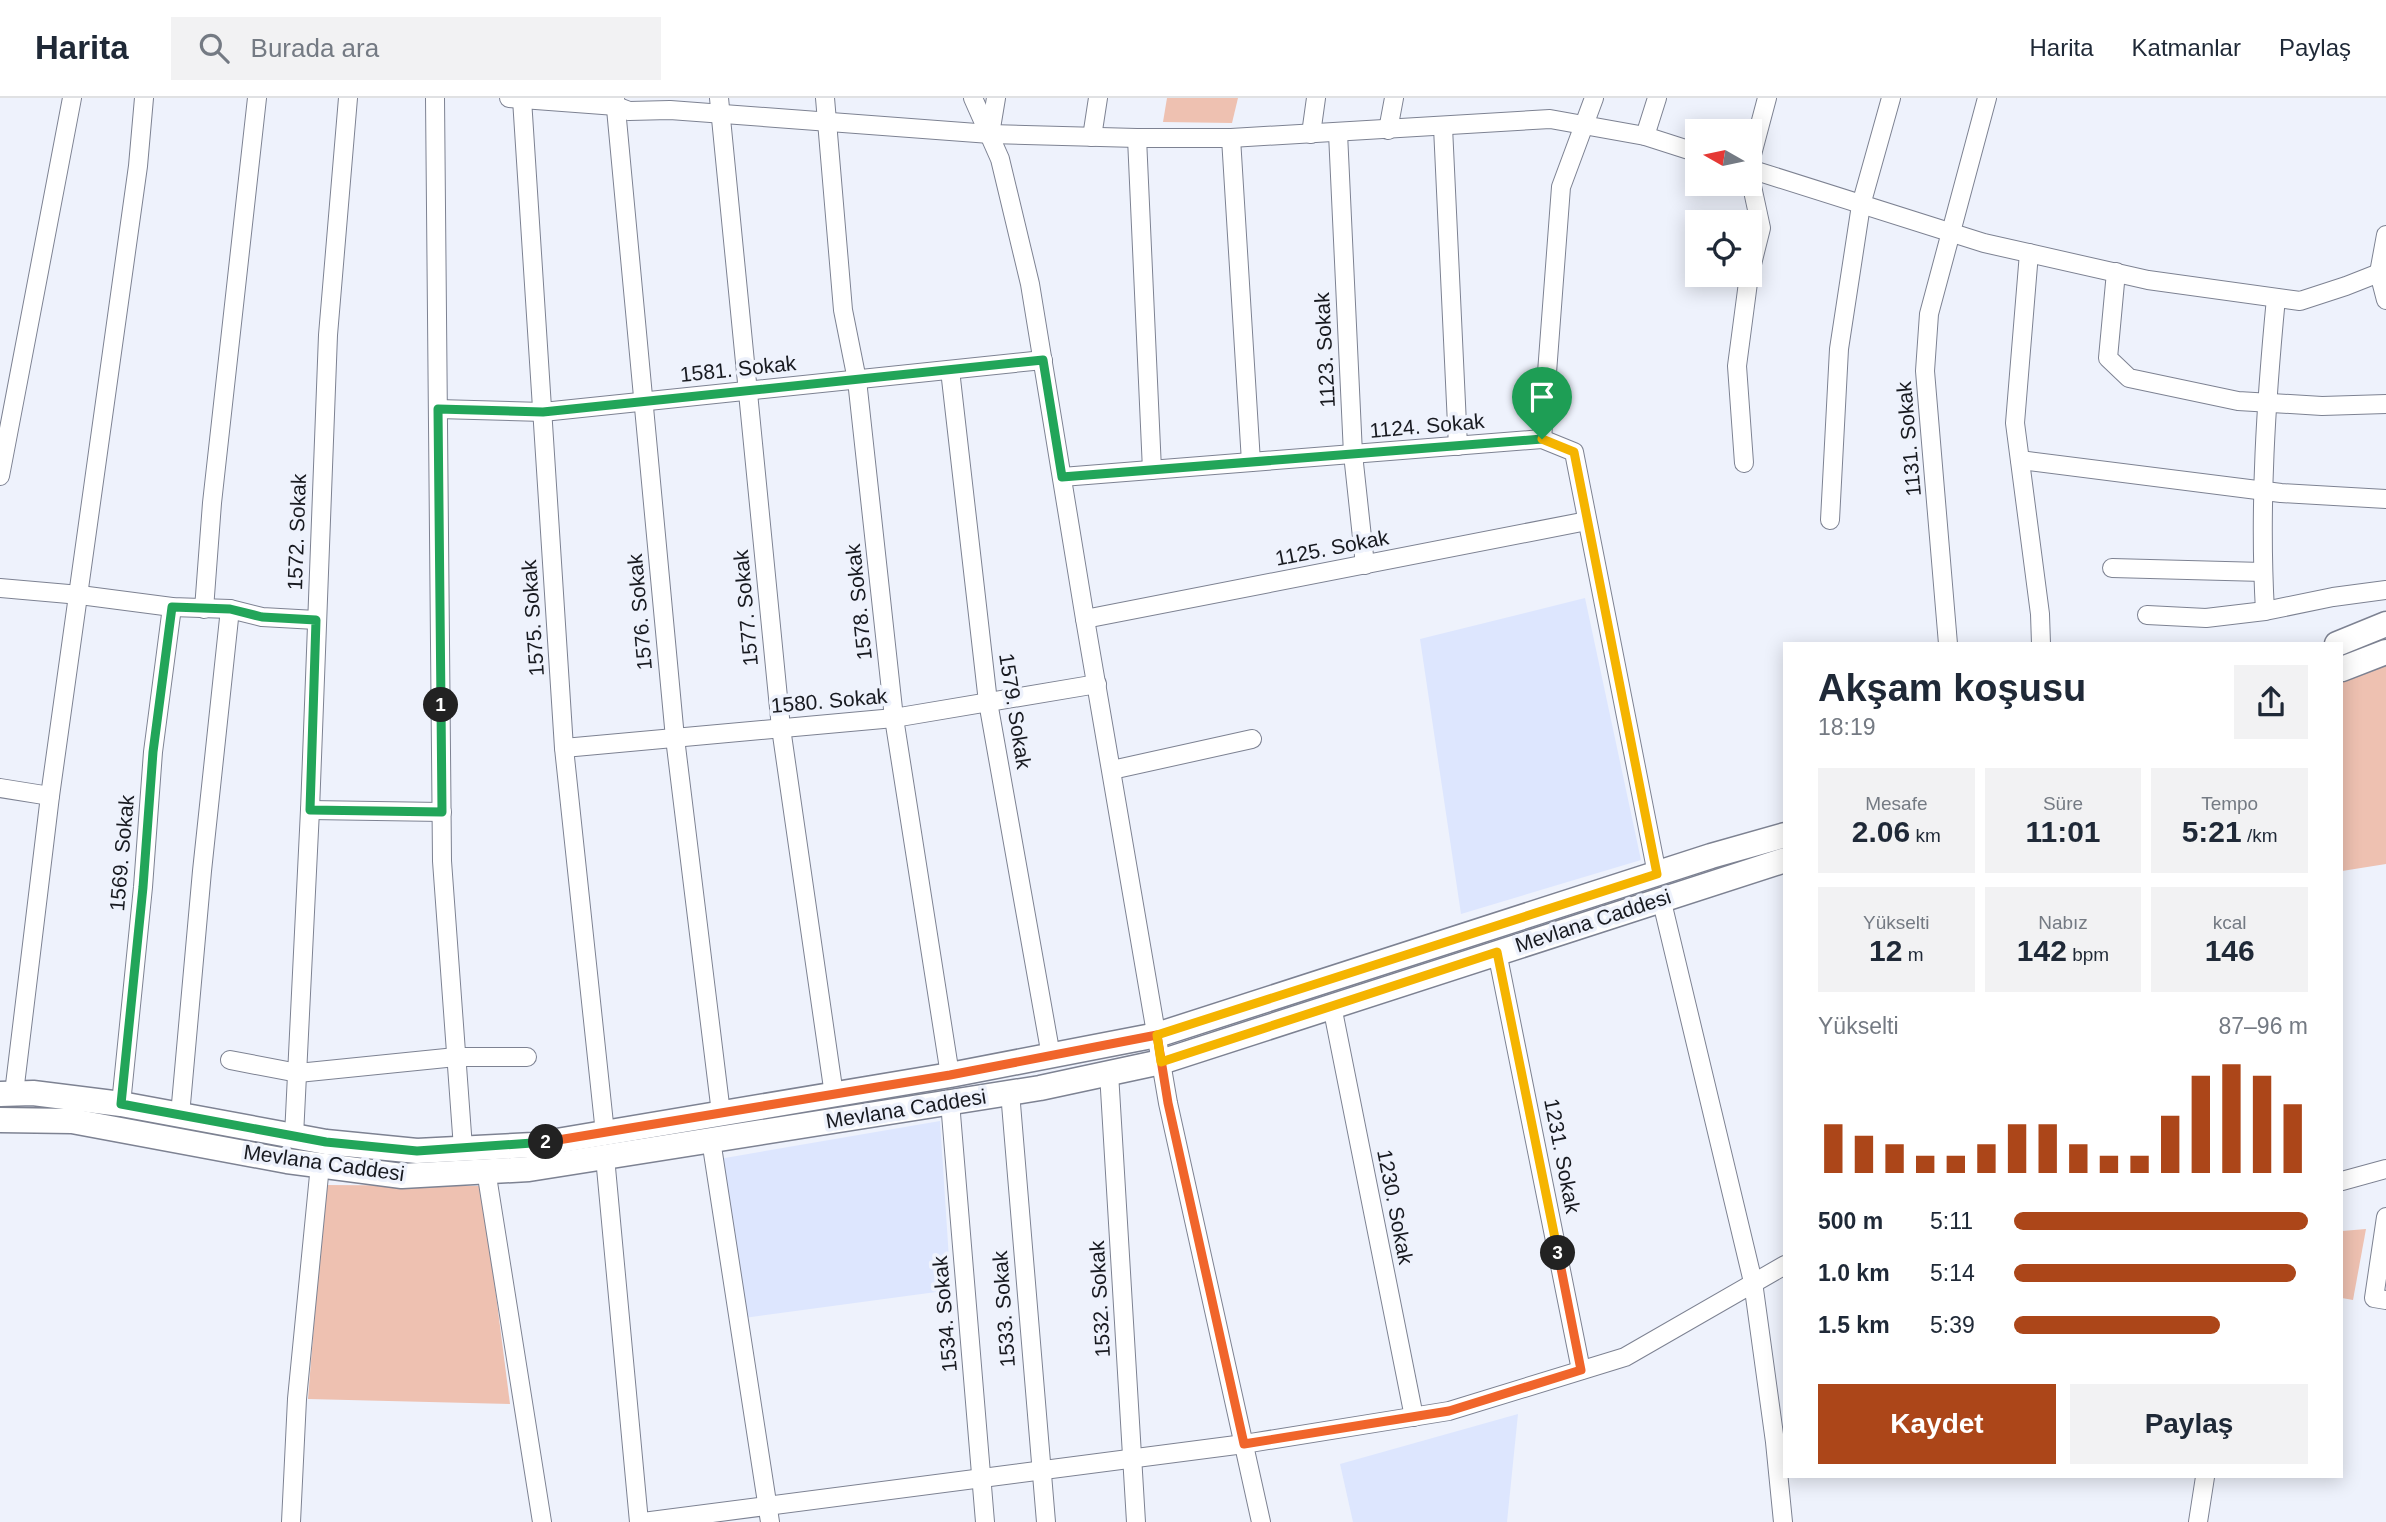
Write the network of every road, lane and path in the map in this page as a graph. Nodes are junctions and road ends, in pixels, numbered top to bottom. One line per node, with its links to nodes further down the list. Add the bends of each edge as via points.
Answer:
1 (72, 98): 59 (street)
2 (144, 98): 70 (street)
3 (257, 98): 72 (street)
4 (348, 98): 77 (street, 1572. Sokak, via 328,335)
5 (435, 98): 50 (street)
6 (825, 98): 21 (street, 1578. Sokak)
7 (973, 98): 26 (street)
8 (996, 98): 26 (street)
9 (1098, 98): 29 (street)
10 (1316, 98): 27 (street)
11 (1394, 98): 24 (street)
12 (1594, 98): 22 (street)
13 (1657, 98): 28 (street)
14 (1767, 98): 20 (street)
15 (1891, 98): 34 (street)
16 (1987, 98): 35 (street, 1131. Sokak)
17 (515, 99): 18 (street); 51 (street, 1575. Sokak)
18 (616, 102): 19 (street, via 629,111); 47 (street, 1576. Sokak)
19 (720, 106): 21 (street); 46 (street, 1577. Sokak)
20 (1761, 119)
21 (827, 122): 26 (street); 45 (street, 1578. Sokak, via 843,310)
22 (1584, 124): 23 (street, via 1550,119); 28 (street); 52 (street, via 1561,187)
23 (1443, 127): 24 (street); 53 (street)
24 (1388, 130): 25 (street)
25 (1338, 133): 27 (street); 54 (street, 1123. Sokak)
26 (989, 134): 29 (street); 43 (street, via 1000,159 1030,284)
27 (1311, 134): 31 (street)
28 (1645, 136): 32 (street)
29 (1091, 137): 30 (street)
30 (1137, 138): 31 (street); 58 (street)
31 (1231, 138): 56 (street)
32 (1685, 149)
33 (1762, 173): 34 (street)
34 (1861, 205): 35 (street); 63 (street, via 1839,349)
35 (1951, 232): 37 (street); 79 (street, 1131. Sokak, via 1929,314 1926,371)
36 (2386, 235): 39 (street)
37 (2029, 253): 38 (street); 55 (street, via 2015,423)
38 (2116, 272): 41 (street); 48 (street, via 2108,358 2129,378 2238,401)
39 (2379, 273): 41 (street, via 2300,301); 42 (street)
40 (1748, 287): 57 (street, via 1737,366)
41 (2276, 298): 48 (street)
42 (2386, 300)
43 (1043, 360): 44 (street, 1581. Sokak); 60 (street)
44 (950, 370): 45 (street, 1581. Sokak); 85 (street, 1579. Sokak)
45 (857, 380): 46 (street, 1581. Sokak); 86 (street, 1578. Sokak)
46 (749, 391): 47 (street, 1581. Sokak); 87 (street, 1577. Sokak)
47 (644, 402): 51 (street, 1581. Sokak); 88 (street, 1576. Sokak)
48 (2266, 402): 49 (street); 61 (street)
49 (2386, 404)
50 (438, 409): 51 (street, 1581. Sokak); 95 (street)
51 (543, 412): 90 (street, 1575. Sokak)
52 (1542, 439): 53 (street, 1124. Sokak); 64 (street, 1124. Sokak, via 1574,452)
53 (1458, 446): 54 (street, 1124. Sokak)
54 (1353, 454): 56 (street, 1124. Sokak); 65 (street, 1123. Sokak)
55 (2020, 460): 61 (street); 80 (street)
56 (1251, 462): 58 (street, 1124. Sokak)
57 (1744, 463)
58 (1152, 470): 60 (street, 1124. Sokak)
59 (0, 476)
60 (1062, 477): 76 (street)
61 (2262, 491): 62 (street); 67 (street)
62 (2386, 499)
63 (1830, 520)
64 (1587, 521): 65 (street, 1125. Sokak); 98 (street, 1124. Sokak)
65 (1365, 565): 76 (street, 1125. Sokak)
66 (2112, 568): 67 (street)
67 (2263, 572): 74 (street)
68 (0, 588): 70 (street)
69 (2386, 590): 74 (street)
70 (80, 594): 71 (street); 93 (street)
71 (172, 607): 72 (street); 115 (street, 1569. Sokak, via 153,752)
72 (204, 609): 73 (street)
73 (230, 609): 77 (street, via 262,617); 117 (street)
74 (2265, 611): 75 (street, via 2206,618)
75 (2147, 615)
76 (1085, 619): 84 (street)
77 (316, 620): 94 (street, 1572. Sokak)
78 (2386, 624): 81 (main road)
79 (1948, 642)
80 (2041, 642)
81 (2342, 642)
82 (2386, 652): 83 (main road)
83 (2343, 669)
84 (1097, 684): 85 (street, 1580. Sokak); 91 (street)
85 (988, 702): 86 (street, 1580. Sokak); 103 (street, 1579. Sokak)
86 (894, 718): 87 (street, 1580. Sokak); 110 (street, 1578. Sokak)
87 (780, 728): 88 (street, 1580. Sokak); 113 (street, 1577. Sokak)
88 (675, 738): 90 (street, 1580. Sokak); 116 (street, 1576. Sokak)
89 (1252, 739): 91 (street)
90 (564, 748): 121 (street, 1575. Sokak)
91 (1112, 770): 102 (street)
92 (0, 788): 93 (street)
93 (50, 796): 112 (street)
94 (310, 810): 95 (street); 108 (street, 1572. Sokak)
95 (442, 812): 104 (street)
96 (1783, 836): 98 (main road, Mevlana Caddesi)
97 (1783, 861): 99 (main road, Mevlana Caddesi)
98 (1657, 874): 102 (main road, Mevlana Caddesi)
99 (1661, 898): 100 (main road, Mevlana Caddesi); 129 (street)
100 (1497, 952): 101 (main road, Mevlana Caddesi); 131 (street, 1231. Sokak)
101 (1332, 1006): 107 (main road, Mevlana Caddesi); 132 (street, 1230. Sokak)
102 (1157, 1035): 103 (main road, Mevlana Caddesi); 107 (street)
103 (1051, 1056): 110 (main road, Mevlana Caddesi)
104 (456, 1057): 105 (street); 108 (street); 122 (street)
105 (527, 1057)
106 (230, 1060): 108 (street)
107 (1161, 1062): 109 (main road, Mevlana Caddesi); 133 (street)
108 (298, 1073): 119 (street, 1572. Sokak)
109 (1109, 1073): 111 (main road, Mevlana Caddesi); 134 (street, 1532. Sokak)
110 (950, 1075): 113 (main road, Mevlana Caddesi)
111 (1010, 1092): 114 (main road, Mevlana Caddesi); 135 (street, 1533. Sokak)
112 (7, 1094): 115 (main road, Mevlana Caddesi)
113 (834, 1095): 116 (main road, Mevlana Caddesi)
114 (950, 1102): 120 (main road, Mevlana Caddesi); 137 (street, 1534. Sokak)
115 (121, 1104): 117 (main road, Mevlana Caddesi)
116 (721, 1114): 121 (main road, Mevlana Caddesi)
117 (180, 1115): 119 (main road, Mevlana Caddesi)
118 (0, 1120): 123 (main road, Mevlana Caddesi, via 72,1121)
119 (295, 1136): 122 (main road, Mevlana Caddesi, via 417,1151)
120 (711, 1140): 121 (main road, Mevlana Caddesi); 139 (street)
121 (605, 1145): 122 (main road, Mevlana Caddesi); 125 (main road, Mevlana Caddesi, via 529,1169); 142 (street, 1575. Sokak)
122 (463, 1148)
123 (320, 1165): 125 (main road, Mevlana Caddesi, via 402,1176); 140 (street)
124 (2386, 1169): 126 (street)
125 (486, 1170): 141 (street)
126 (2343, 1181)
127 (2386, 1217): 130 (street)
128 (1783, 1266): 129 (street)
129 (1753, 1282): 131 (street, via 1625,1357); 136 (street)
130 (2380, 1299)
131 (1581, 1370): 132 (street, via 1449,1411)
132 (1414, 1417): 133 (street)
133 (1244, 1444): 134 (street); 146 (street)
134 (1132, 1459): 135 (street); 145 (street, 1532. Sokak)
135 (1040, 1471): 137 (street); 144 (street, 1533. Sokak)
136 (1782, 1473): 147 (street)
137 (981, 1478): 139 (street); 143 (street, 1534. Sokak)
138 (2205, 1478): 148 (street)
139 (769, 1514): 142 (street)
140 (290, 1522)
141 (542, 1522)
142 (641, 1522)
143 (985, 1522)
144 (1046, 1522)
145 (1136, 1522)
146 (1261, 1522)
147 (1783, 1522)
148 (2198, 1522)

